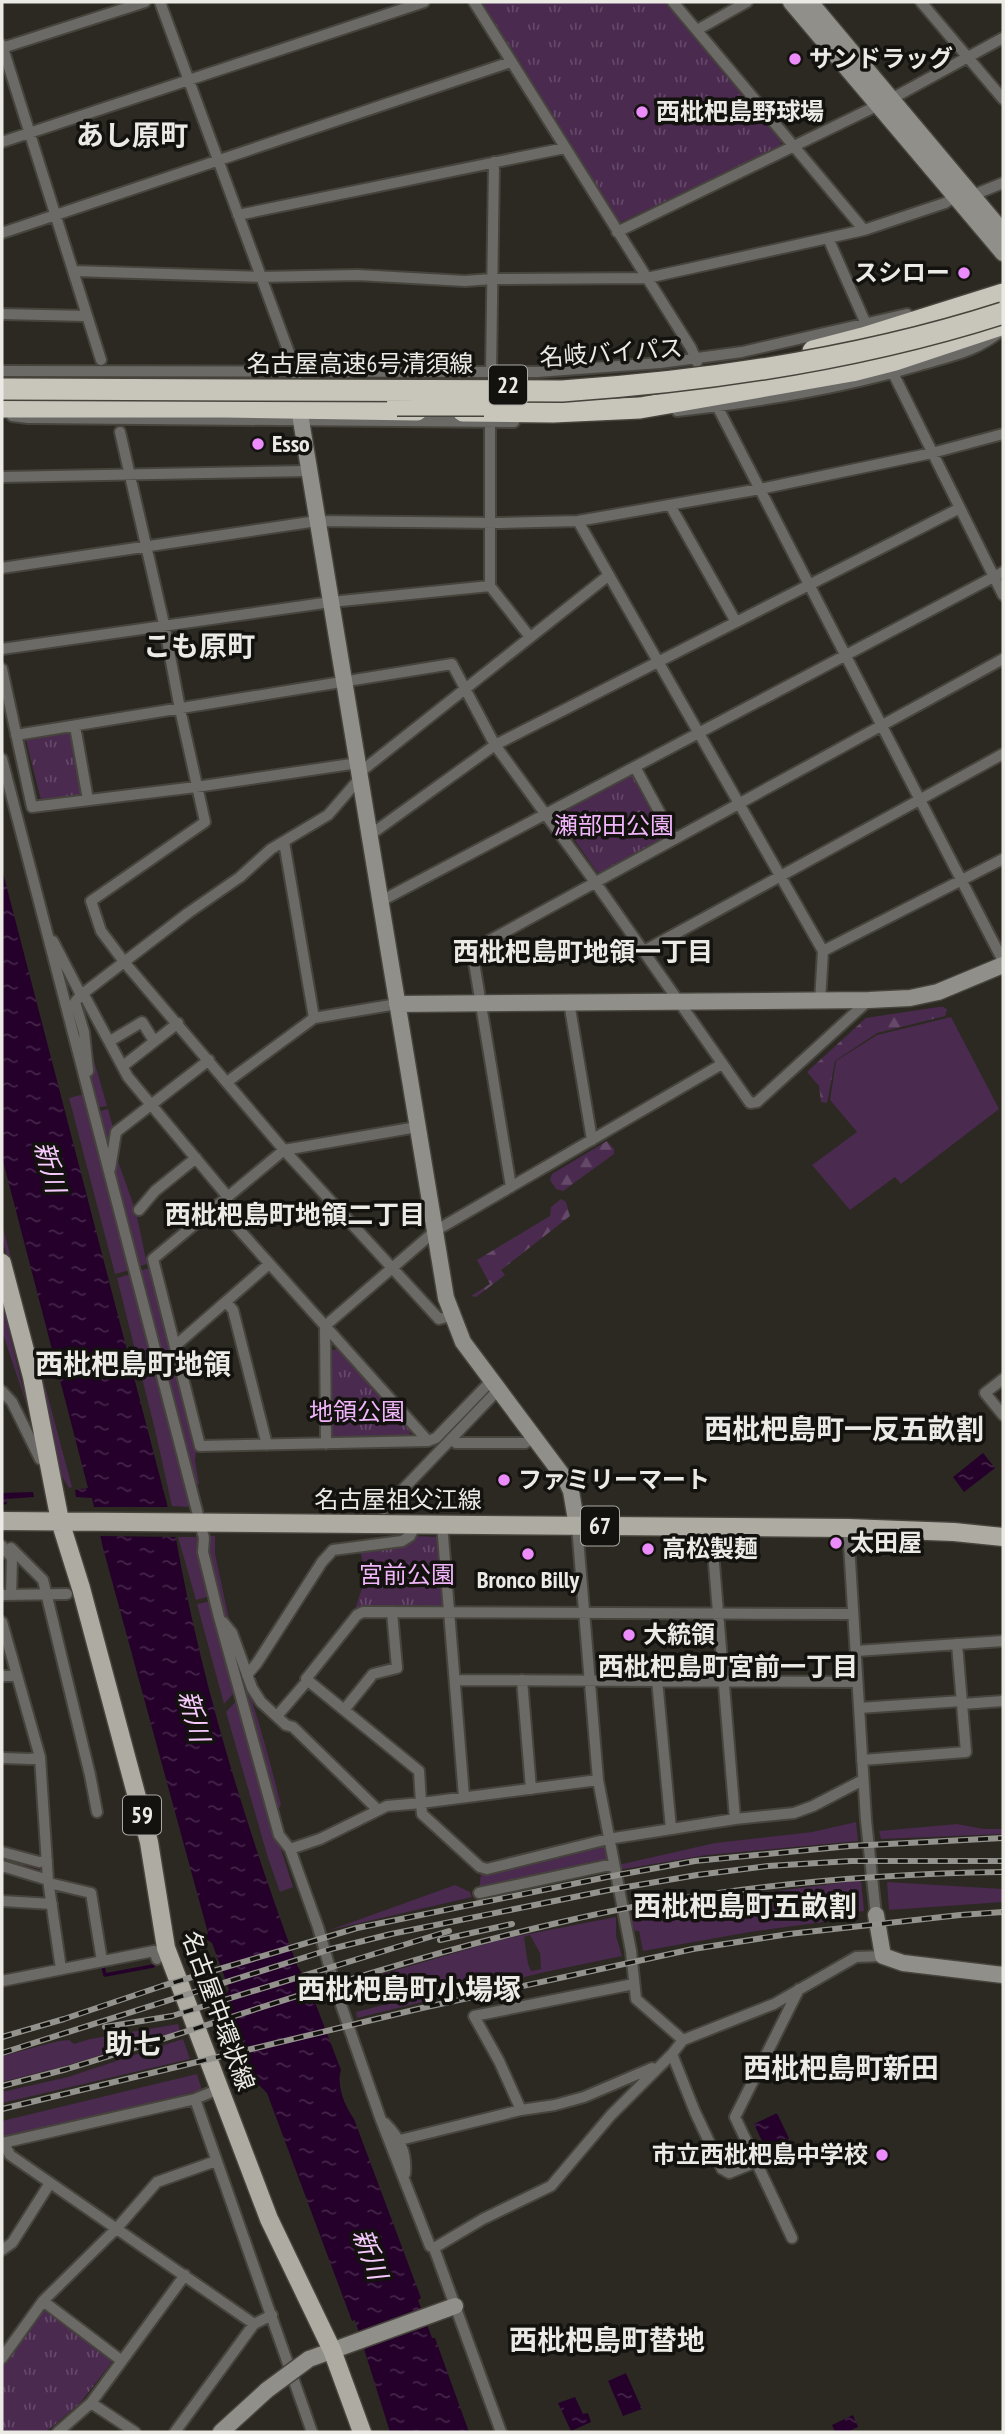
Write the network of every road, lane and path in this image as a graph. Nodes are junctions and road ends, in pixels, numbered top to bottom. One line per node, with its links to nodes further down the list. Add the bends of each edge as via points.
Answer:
1 (145, 2): 12 (street)
2 (160, 2): 15 (street)
3 (424, 2): 15 (street)
4 (474, 2): 14 (street)
5 (673, 2): 10 (street)
6 (747, 2): 10 (street)
7 (791, 2): 17 (street)
8 (810, 2): 17 (street)
9 (921, 2): 13 (street)
10 (697, 30): 20 (street)
11 (1003, 38): 13 (street)
12 (2, 47): 18 (street)
13 (968, 57): 16 (street); 17 (street)
14 (512, 62): 21 (street); 22 (street)
15 (190, 80): 18 (street); 22 (street)
16 (1003, 99)
17 (885, 102): 20 (street); 25 (street); 26 (street)
18 (28, 134): 19 (street); 27 (street)
19 (2, 142)
20 (794, 146): 29 (street); 30 (street)
21 (565, 148): 23 (street); 30 (street)
22 (219, 161): 27 (street); 28 (street)
23 (494, 162): 28 (street); 38 (street)
24 (1003, 183): 26 (street)
25 (956, 195): 29 (street, via 945,203); 34 (street)
26 (973, 195): 31 (street)
27 (57, 215): 32 (street); 35 (street)
28 (238, 215): 36 (street)
29 (864, 230): 33 (street)
30 (617, 232): 37 (street)
31 (1003, 232)
32 (2, 233)
33 (828, 238): 37 (street); 44 (street)
34 (1003, 253)
35 (72, 271): 36 (street); 43 (street)
36 (260, 277): 38 (street); 51 (street)
37 (647, 278): 38 (street); 47 (street)
38 (492, 279): 49 (street)
39 (1003, 295): 40 (highway, 名岐バイパス / 22)
40 (948, 313): 44 (street, via 921,311); 51 (highway, 名岐バイパス / 22, via 841,344 698,373 490,386)
41 (1003, 313): 53 (highway, 名古屋高速6号清須線, bridge, via 846,354 757,371 631,386 562,391)
42 (2, 314): 43 (street)
43 (86, 316): 46 (street)
44 (866, 324): 47 (street)
45 (1003, 327): 50 (street, via 984,345); 54 (highway, 名古屋高速6号清須線, bridge, via 785,379 632,399 446,406); 57 (highway, 22, via 852,371 640,408)
46 (101, 360)
47 (697, 361): 49 (street)
48 (2, 371): 51 (street)
49 (491, 372): 51 (street)
50 (893, 373): 55 (street, via 819,391); 65 (street)
51 (296, 378): 52 (highway, 名岐バイパス / 22)
52 (2, 382)
53 (2, 389)
54 (2, 405): 56 (highway, 22)
55 (717, 405): 62 (street, via 623,417); 69 (street)
56 (225, 407): 59 (highway, 22); 60 (street)
57 (372, 410): 59 (highway, 22); 61 (street)
58 (2, 414): 60 (street)
59 (300, 414): 60 (street); 61 (street); 66 (street)
60 (252, 421)
61 (338, 421): 62 (street)
62 (490, 422): 74 (street)
63 (120, 432): 67 (street)
64 (1003, 434): 65 (street)
65 (933, 453): 69 (street); 71 (street)
66 (309, 471): 67 (street); 72 (street)
67 (130, 474): 68 (street); 75 (street)
68 (2, 477)
69 (760, 489): 70 (street); 79 (street)
70 (670, 505): 73 (street); 83 (street)
71 (960, 508): 78 (street); 79 (street)
72 (317, 521): 74 (street); 75 (street); 82 (street)
73 (578, 521): 74 (street); 77 (street)
74 (489, 523): 80 (street)
75 (146, 546): 76 (street); 84 (street)
76 (2, 568)
77 (609, 575): 85 (street); 89 (street)
78 (999, 575): 81 (street); 87 (street)
79 (809, 585): 83 (street); 87 (street)
80 (490, 586): 82 (street); 85 (street)
81 (1003, 596)
82 (331, 602): 84 (street); 91 (street)
83 (736, 622): 89 (street)
84 (164, 624): 86 (street); 93 (street)
85 (530, 638): 92 (street)
86 (2, 649)
87 (845, 656): 95 (street); 96 (street)
88 (1003, 659): 95 (street)
89 (659, 661): 96 (street); 98 (street)
90 (2, 669): 97 (street)
91 (344, 682): 92 (street, via 453,664); 93 (street); 102 (street)
92 (467, 688): 98 (street); 102 (street)
93 (180, 709): 94 (street); 103 (street)
94 (75, 726): 97 (street); 104 (street)
95 (881, 726): 105 (street); 106 (street)
96 (699, 733): 101 (street); 106 (street)
97 (16, 735): 104 (street, via 32,807)
98 (495, 745): 107 (street); 108 (street)
99 (1003, 754): 105 (street)
100 (2, 759): 116 (street)
101 (635, 767): 107 (street); 109 (street)
102 (359, 771): 103 (street); 108 (street); 110 (street, via 328,816)
103 (196, 787): 104 (street); 119 (street, via 205,822 91,901 101,930)
104 (88, 800)
105 (919, 800): 112 (street); 113 (street)
106 (739, 803): 109 (street); 112 (street)
107 (546, 814): 114 (street); 115 (street)
108 (370, 835): 115 (street)
109 (674, 839): 114 (street)
110 (284, 842): 119 (street); 128 (street)
111 (1003, 859): 113 (street)
112 (780, 876): 117 (street); 118 (street)
113 (961, 880): 118 (street); 120 (street)
114 (595, 882): 117 (street); 126 (street, via 471,950)
115 (381, 901): 127 (street)
116 (44, 923): 121 (street); 136 (street)
117 (644, 951): 123 (street)
118 (823, 951): 124 (street)
119 (125, 963): 121 (street); 129 (street)
120 (1003, 963): 122 (street, via 937,992)
121 (82, 994): 130 (street); 136 (street, via 75,1002 84,1032)
122 (869, 1000): 124 (street); 133 (street, via 757,1102 750,1103)
123 (679, 1001): 124 (street); 125 (street); 133 (street)
124 (820, 1001)
125 (569, 1002): 126 (street); 139 (street)
126 (480, 1003): 127 (street); 143 (street)
127 (397, 1004): 128 (street); 138 (street)
128 (314, 1018): 135 (street)
129 (178, 1023): 131 (street); 132 (street)
130 (110, 1041): 131 (street, via 142,1022); 134 (street)
131 (154, 1041): 134 (street)
132 (209, 1060): 135 (street); 137 (street)
133 (723, 1064): 139 (street)
134 (123, 1066): 137 (street)
135 (227, 1082): 140 (street)
136 (91, 1102): 142 (street)
137 (151, 1105): 141 (street); 142 (street, via 116,1132)
138 (417, 1127): 140 (street); 147 (street)
139 (592, 1140): 143 (street)
140 (284, 1150): 144 (street); 150 (street)
141 (195, 1158): 144 (street); 146 (street)
142 (109, 1174): 168 (street)
143 (511, 1187): 147 (street)
144 (228, 1197): 145 (street)
145 (217, 1205): 149 (street); 154 (street, via 153,1259)
146 (139, 1210)
147 (435, 1231): 150 (street); 152 (street)
148 (2, 1263): 164 (main road, 名古屋中環状線 / 59, via 32,1377)
149 (269, 1264): 151 (street); 153 (street)
150 (392, 1268): 152 (street, via 439,1319); 153 (street)
151 (226, 1302): 154 (street); 163 (street, via 233,1310)
152 (451, 1315): 156 (street, via 463,1342)
153 (325, 1326): 161 (street); 162 (street)
154 (175, 1346): 163 (street, via 200,1446)
155 (1003, 1379): 158 (street, via 985,1393)
156 (494, 1385): 159 (street); 160 (street); 161 (street)
157 (2, 1391): 164 (street, via 40,1459)
158 (1003, 1415)
159 (534, 1437): 160 (street, via 525,1443 456,1443); 171 (street, via 566,1480)
160 (451, 1439): 165 (street)
161 (428, 1441): 162 (street)
162 (326, 1444): 163 (street)
163 (267, 1445)
164 (48, 1462): 167 (main road, 名古屋中環状線 / 59)
165 (384, 1509)
166 (2, 1521): 167 (main road, 名古屋祖父江線 / 67)
167 (66, 1521): 168 (main road, 名古屋祖父江線 / 67); 238 (main road, 名古屋中環状線 / 59, via 149,1842 166,1948)
168 (198, 1523): 169 (main road, 名古屋祖父江線 / 67); 184 (street)
169 (416, 1524): 170 (main road, 名古屋祖父江線 / 67); 189 (street, via 402,1541 333,1550)
170 (442, 1524): 171 (main road, 名古屋祖父江線 / 67); 180 (street)
171 (577, 1526): 172 (main road, 名古屋祖父江線 / 67); 181 (street)
172 (711, 1527): 173 (main road, 名古屋祖父江線 / 67); 182 (street)
173 (848, 1528): 174 (main road, 名古屋祖父江線 / 67); 183 (street)
174 (1003, 1537)
175 (6, 1547): 176 (street, via 43,1580); 178 (street, via 12,1558)
176 (45, 1594): 177 (street); 178 (street); 213 (street)
177 (67, 1594)
178 (6, 1595)
179 (392, 1612): 180 (street); 192 (street, via 357,1615); 202 (street, via 397,1668 373,1674)
180 (449, 1613): 181 (street); 193 (street)
181 (585, 1613): 182 (street); 195 (street)
182 (718, 1614): 183 (street); 197 (street)
183 (853, 1614): 188 (street)
184 (219, 1617): 189 (street, via 232,1633); 217 (street, via 279,1835)
185 (2, 1622): 191 (street)
186 (1003, 1641): 187 (street)
187 (957, 1644): 188 (street); 200 (street)
188 (856, 1651): 198 (street)
189 (247, 1675): 203 (street, via 261,1702)
190 (2, 1676): 191 (street)
191 (16, 1676): 204 (street)
192 (308, 1680): 202 (street); 203 (street)
193 (454, 1680): 194 (street); 210 (street)
194 (522, 1680): 195 (street); 209 (street)
195 (590, 1680): 196 (street); 207 (street)
196 (657, 1680): 197 (street); 215 (street)
197 (723, 1681): 198 (street); 214 (street)
198 (858, 1682): 201 (street)
199 (1003, 1701): 200 (street)
200 (962, 1703): 201 (street); 206 (street, via 966,1752)
201 (859, 1708): 206 (street)
202 (344, 1710): 211 (street, via 419,1771)
203 (277, 1716): 212 (street)
204 (40, 1757): 205 (street); 219 (street)
205 (2, 1758)
206 (862, 1760): 208 (street)
207 (598, 1780): 209 (street); 216 (street)
208 (863, 1780): 214 (street, via 813,1806); 226 (street)
209 (531, 1789): 210 (street)
210 (464, 1797): 211 (street)
211 (421, 1803): 212 (street); 216 (street, via 422,1814 487,1869)
212 (379, 1810): 217 (street)
213 (97, 1812)
214 (734, 1819): 215 (street)
215 (671, 1829): 216 (street)
216 (608, 1839): 220 (street)
217 (290, 1849): 241 (street)
218 (2, 1852): 219 (street)
219 (47, 1861): 222 (street)
220 (614, 1864): 223 (street); 233 (street)
221 (2, 1866): 222 (street)
222 (49, 1881): 225 (street); 229 (street, via 91,1893)
223 (479, 1893)
224 (2, 1901): 225 (street)
225 (52, 1904): 230 (street)
226 (876, 1914): 227 (street)
227 (883, 1956): 231 (street, via 903,1963); 234 (street, via 856,1957)
228 (157, 1959): 229 (street, via 154,1951)
229 (102, 1961): 230 (street)
230 (61, 1969): 232 (street)
231 (1003, 1975)
232 (2, 1980)
233 (634, 1984): 235 (street, via 635,1999); 240 (street, via 474,2016)
234 (799, 1989): 235 (street, via 774,2004); 245 (street, via 736,2117)
235 (683, 2040): 236 (street)
236 (672, 2054): 237 (street); 245 (street, via 722,2169 729,2174)
237 (659, 2065): 240 (street, via 584,2097); 250 (street, via 551,2186)
238 (219, 2090): 239 (street); 258 (main road, 名古屋中環状線 / 59, via 269,2219)
239 (195, 2099): 243 (street); 244 (street)
240 (522, 2110): 242 (street)
241 (381, 2120): 242 (street); 246 (street)
242 (400, 2140): 246 (street)
243 (3, 2143): 247 (street, via 10,2155)
244 (216, 2161): 248 (street, via 157,2182); 255 (street)
245 (756, 2162): 249 (street)
246 (404, 2181): 250 (street)
247 (50, 2183): 248 (street); 251 (street, via 12,2243)
248 (117, 2228): 252 (street); 253 (street)
249 (792, 2238)
250 (434, 2248): 254 (street)
251 (2, 2250)
252 (185, 2275): 256 (street); 260 (street)
253 (43, 2301): 257 (street); 260 (street)
254 (449, 2308): 258 (street); 268 (street)
255 (272, 2315): 256 (street); 266 (street)
256 (254, 2324): 264 (street)
257 (6, 2343): 259 (street)
258 (337, 2348): 265 (street, bridge, via 309,2359); 267 (main road, 名古屋中環状線 / 59)
259 (2, 2358)
260 (122, 2361): 261 (street)
261 (91, 2403): 262 (street); 263 (street)
262 (58, 2432)
263 (135, 2432)
264 (175, 2432)
265 (220, 2432)
266 (312, 2432)
267 (362, 2432)
268 (501, 2432)

